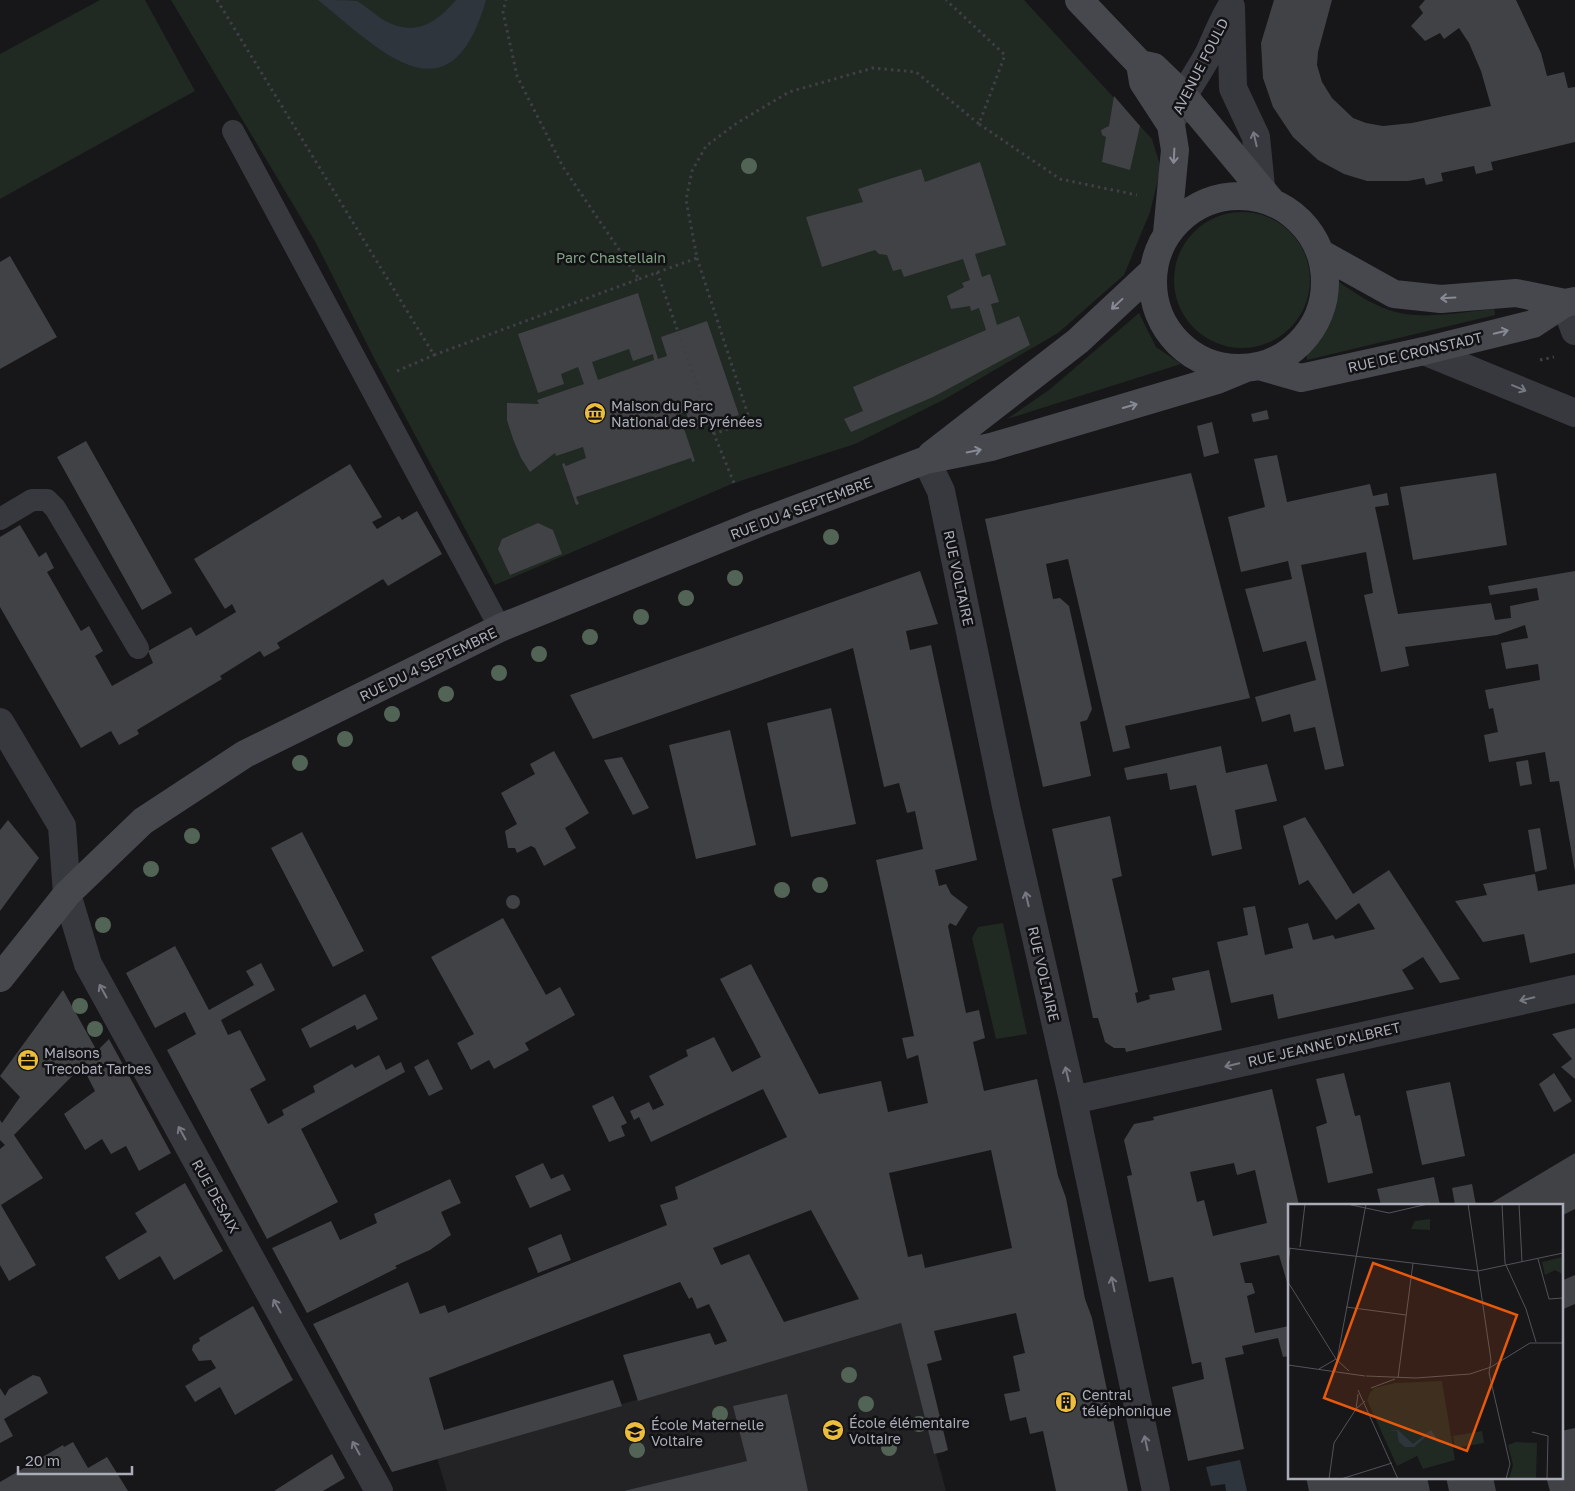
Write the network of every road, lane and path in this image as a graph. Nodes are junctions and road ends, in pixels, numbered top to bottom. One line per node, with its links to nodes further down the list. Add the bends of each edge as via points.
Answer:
1 (216, 0): 22 (path)
2 (506, 0): 18 (path, via 503,12 517,76 563,167)
3 (946, 0): 8 (path, via 1005,55)
4 (1079, 0): 6 (main road)
5 (1232, 3): 7 (street, AVENUE FOULD, via 1208,53); 12 (street, AVENUE FOULD, one-way to 5, via 1256,137 1233,88)
6 (1140, 64): 7 (main road, via 1154,67); 9 (main road, via 1143,82)
7 (1182, 94): 9 (street, AVENUE FOULD); 12 (main road)
8 (979, 124): 11 (path, via 1060,179 1139,196); 15 (path, via 916,72 873,68 789,92 706,146 692,171 686,200)
9 (1171, 125): 11 (main road, one-way to 11, via 1175,150)
10 (233, 131): 24 (lane)
11 (1172, 194): 13 (main road)
12 (1266, 195): 13 (main road, via 1214,199 1188,212); 14 (main road, via 1309,230)
13 (1167, 234): 16 (main road)
14 (1322, 254): 19 (main road, one-way to 14, via 1516,293 1441,299 1394,294); 23 (main road, via 1326,282 1323,301 1307,336 1286,355)
15 (697, 258): 17 (path); 26 (path, via 750,421)
16 (1152, 271): 23 (main road, via 1153,296 1161,321 1176,342 1196,358 1221,367); 27 (main road, RUE DU 4 SEPTEMBRE, one-way to 27, via 1078,341)
17 (658, 272): 18 (path); 26 (path)
18 (639, 279): 22 (path)
19 (1570, 302): 20 (street); 21 (main road, RUE DE CRONSTADT, one-way to 19, via 1533,324)
20 (1575, 331)
21 (1424, 351): 23 (main road, RUE DE CRONSTADT, via 1300,378); 25 (street, one-way to 25)
22 (434, 355): 24 (path)
23 (1253, 367): 27 (main road, RUE DU 4 SEPTEMBRE, one-way to 23, via 991,447)
24 (368, 382): 30 (lane)
25 (1575, 413)
26 (714, 434): 28 (path)
27 (926, 460): 30 (main road, RUE DU 4 SEPTEMBRE, via 759,523); 36 (street, RUE VOLTAIRE, one-way to 27, via 1006,806 941,491)
28 (734, 483)
29 (0, 519): 31 (lane, via 32,500 47,500 55,508)
30 (500, 628): 33 (main road, RUE DU 4 SEPTEMBRE, via 245,754 144,821)
31 (138, 648)
32 (0, 722): 33 (street, RUE DESAIX, via 62,826)
33 (67, 894): 34 (main road, RUE DU 4 SEPTEMBRE); 37 (street, RUE DESAIX, one-way to 33, via 88,964)
34 (0, 978)
35 (1575, 988): 36 (street, RUE JEANNE D'ALBRET, one-way to 36)
36 (1073, 1100): 38 (street, RUE VOLTAIRE, one-way to 36)
37 (379, 1491)
38 (1156, 1491)

